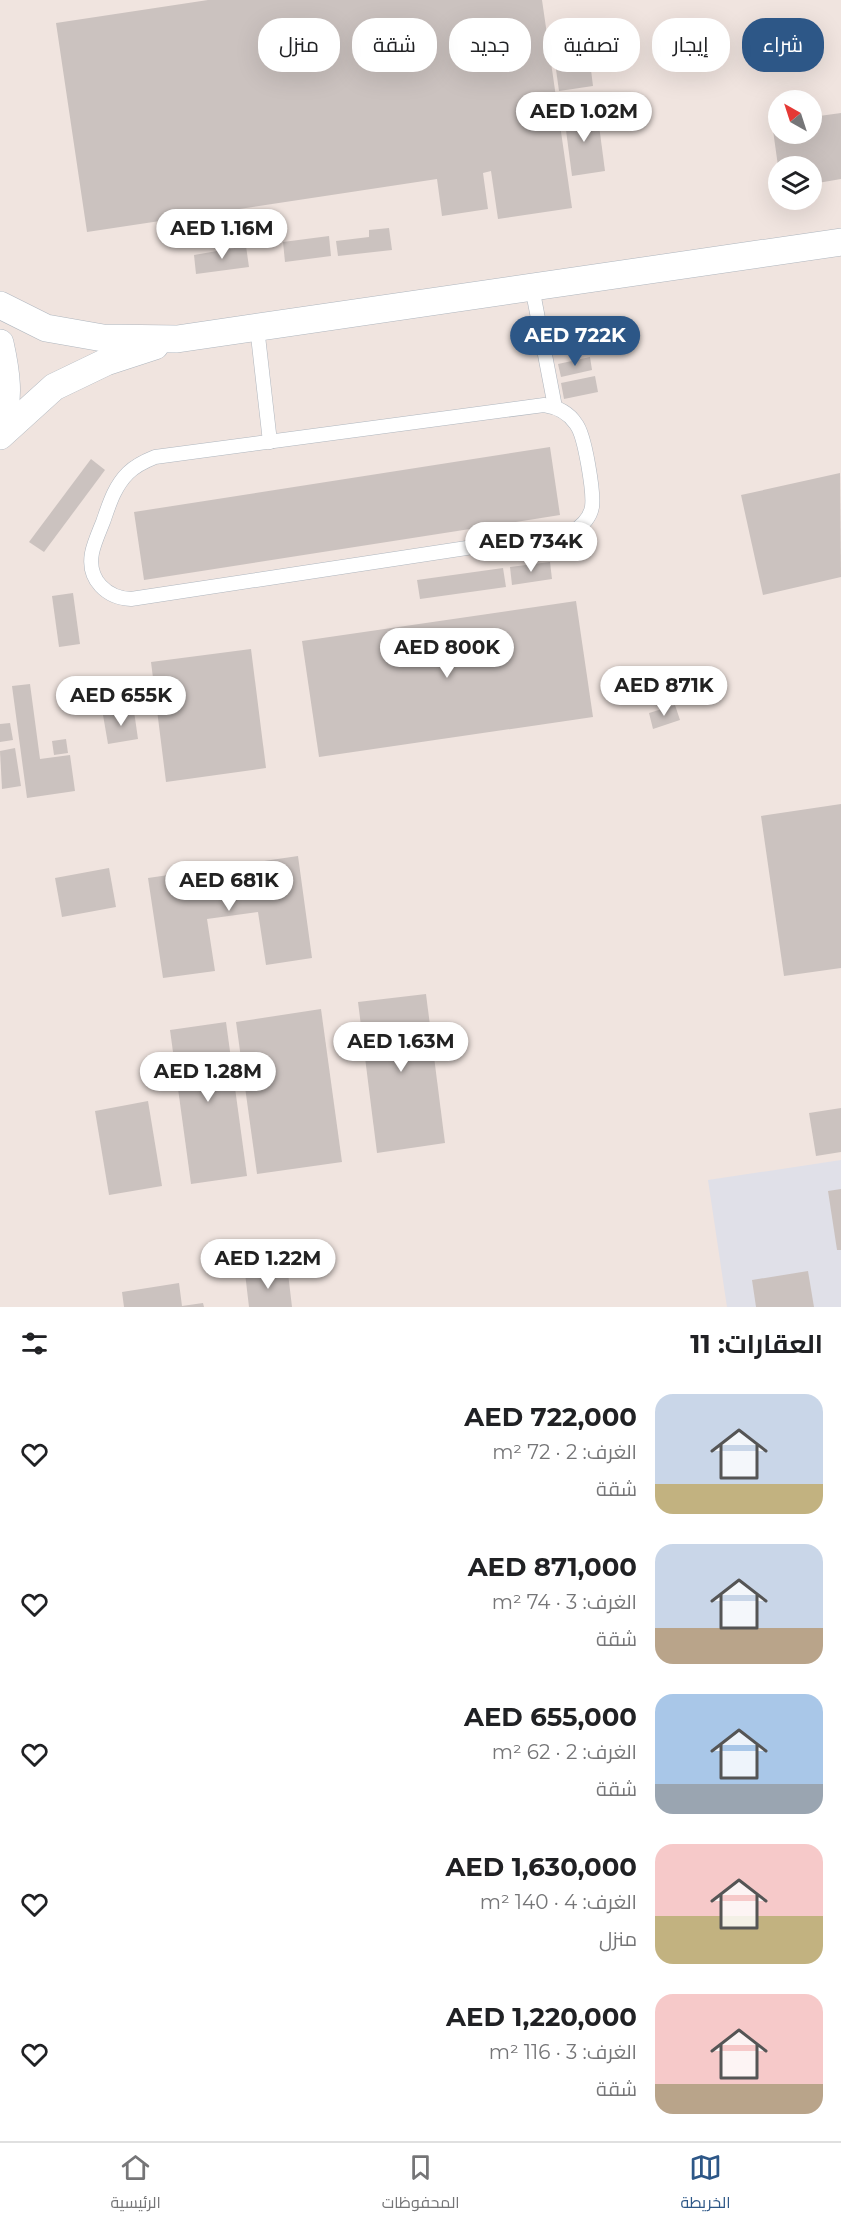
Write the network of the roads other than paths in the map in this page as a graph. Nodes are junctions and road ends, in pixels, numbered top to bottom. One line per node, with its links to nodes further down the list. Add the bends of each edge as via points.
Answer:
1 (841, 242): 2 (street)
2 (532, 287): 4 (street); 7 (lane)
3 (0, 305): 5 (street, via 46,328 103,338)
4 (257, 327): 5 (street); 10 (lane)
5 (177, 339): 9 (street, via 106,362 54,387)
6 (0, 343): 8 (street, via 7,376)
7 (555, 407): 10 (lane, via 531,406); 10 (lane, via 573,419 582,435 592,497 585,523 572,532 131,599 112,595 97,581 92,551 112,496 136,466 155,457)
8 (0, 426)
9 (0, 436)
10 (270, 442)

